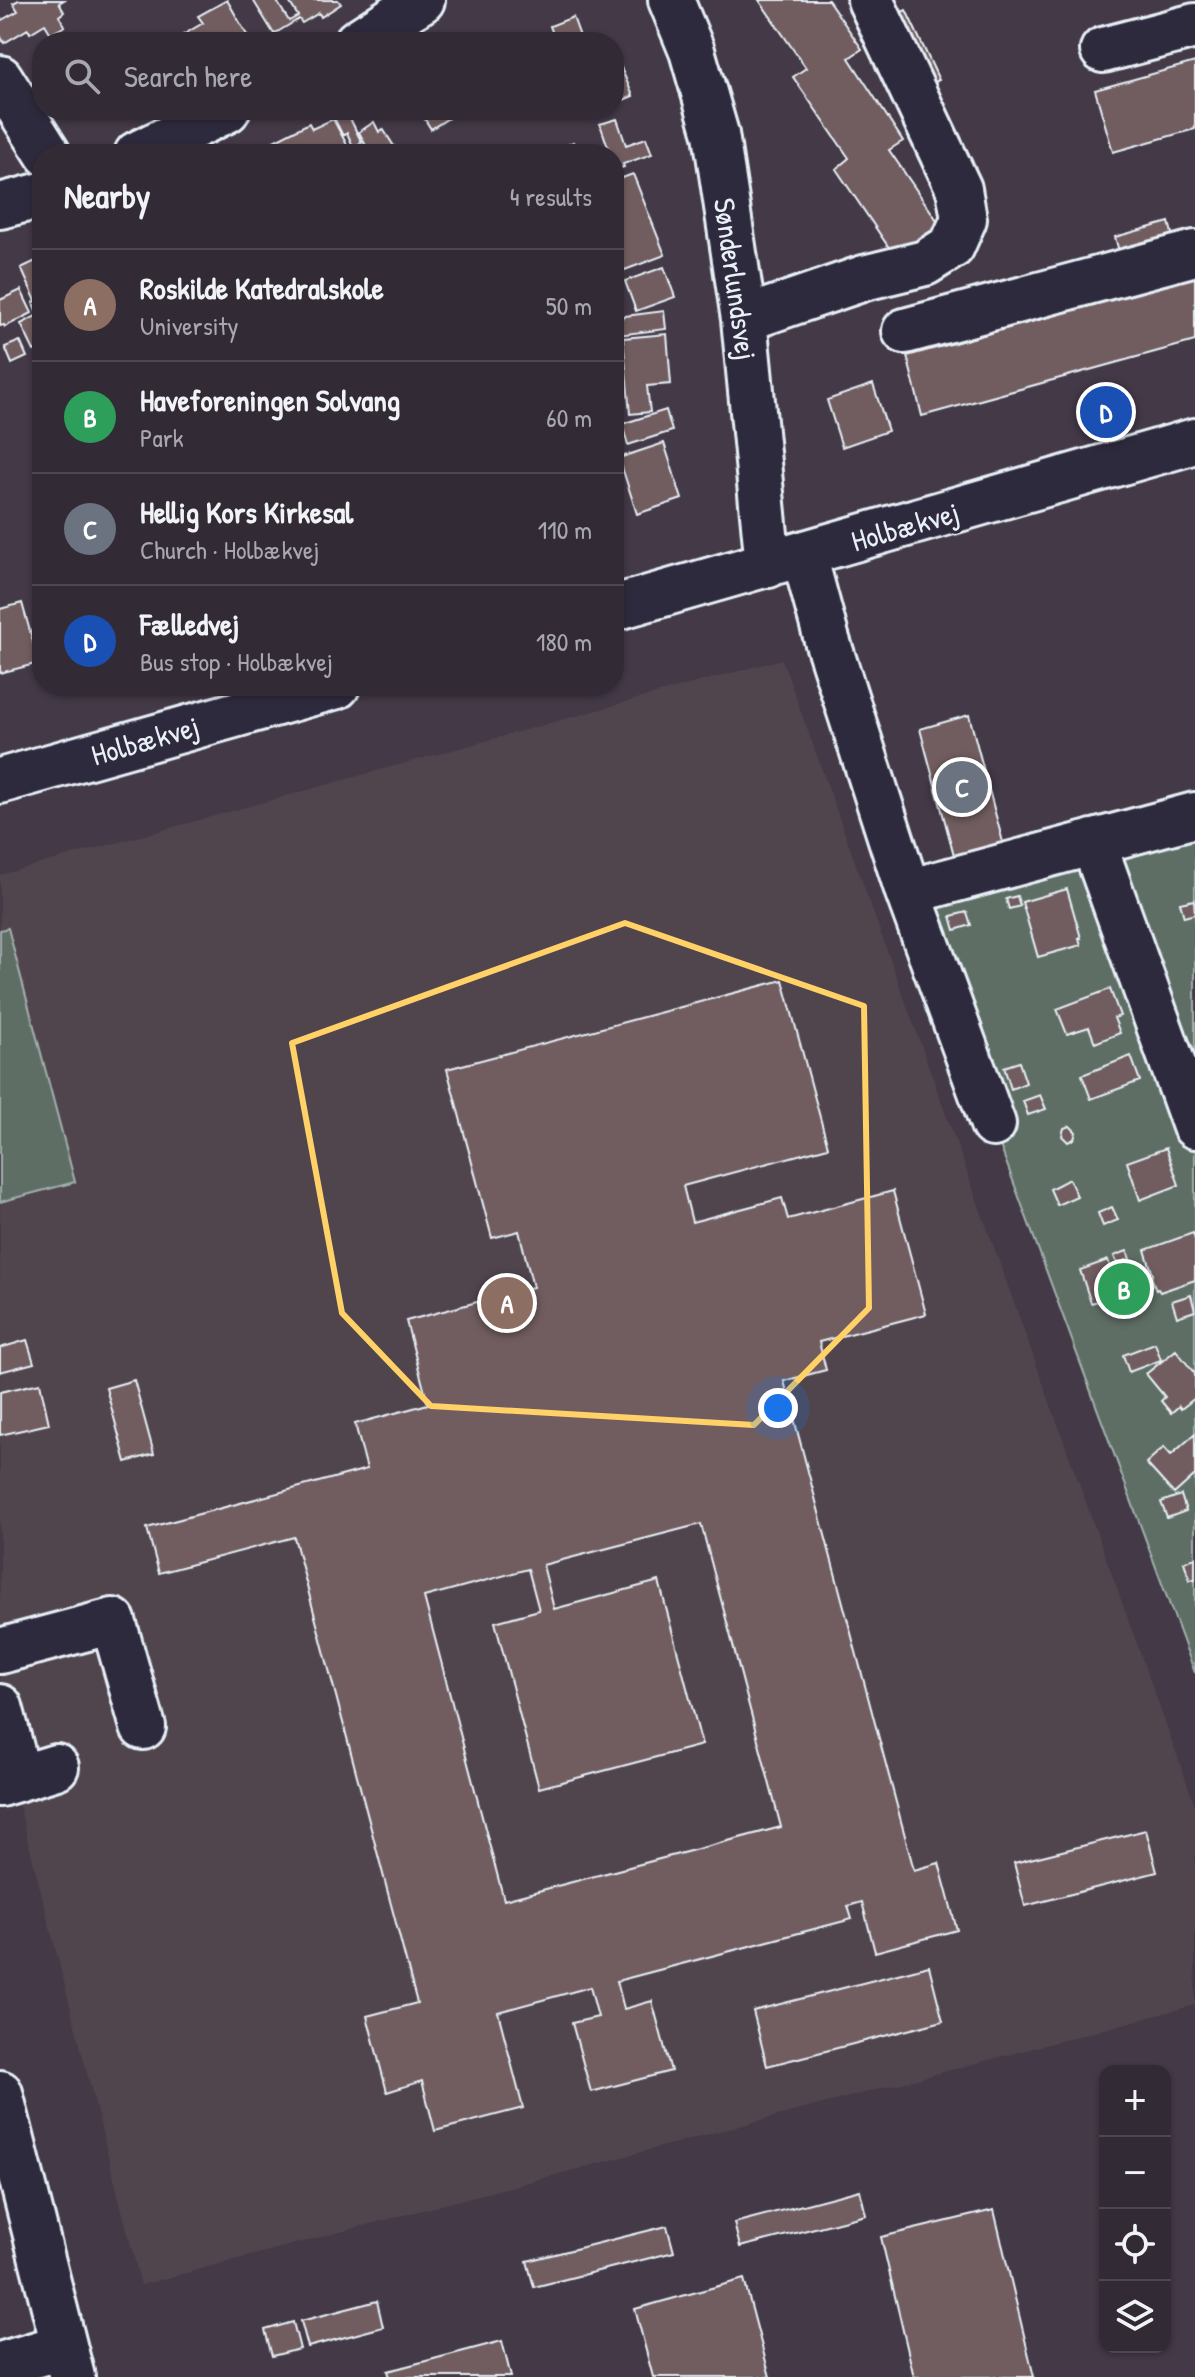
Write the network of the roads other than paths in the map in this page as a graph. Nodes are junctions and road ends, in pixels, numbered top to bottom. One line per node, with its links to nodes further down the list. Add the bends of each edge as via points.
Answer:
1 (422, 0): 5 (street)
2 (671, 0): 14 (street, Sønderlundsvej, via 716,134)
3 (870, 0): 14 (street, via 959,189 964,219 952,246 925,263)
4 (1195, 26): 6 (street)
5 (372, 32)
6 (1103, 50)
7 (0, 78): 9 (street)
8 (207, 120): 10 (street)
9 (42, 144)
10 (157, 144)
11 (32, 198): 12 (street)
12 (0, 206)
13 (1195, 253): 15 (street)
14 (744, 319): 17 (street, Sønderlundsvej)
15 (905, 331)
16 (1195, 441): 17 (street, Holbækvej)
17 (786, 560): 18 (street, Holbækvej); 23 (street, Sønderlundsvej, via 827,640)
18 (624, 605)
19 (302, 696): 20 (street, Holbækvej)
20 (0, 781)
21 (1195, 815): 22 (street)
22 (1093, 842): 23 (street); 25 (street)
23 (908, 892): 24 (street, Sønderlundsvej)
24 (993, 1124)
25 (1195, 1126)
26 (0, 1651): 28 (street, via 113,1621)
27 (0, 1707): 29 (street)
28 (143, 1727)
29 (25, 1776)
30 (0, 2093): 31 (street)
31 (68, 2362): 32 (street)
32 (0, 2365)

